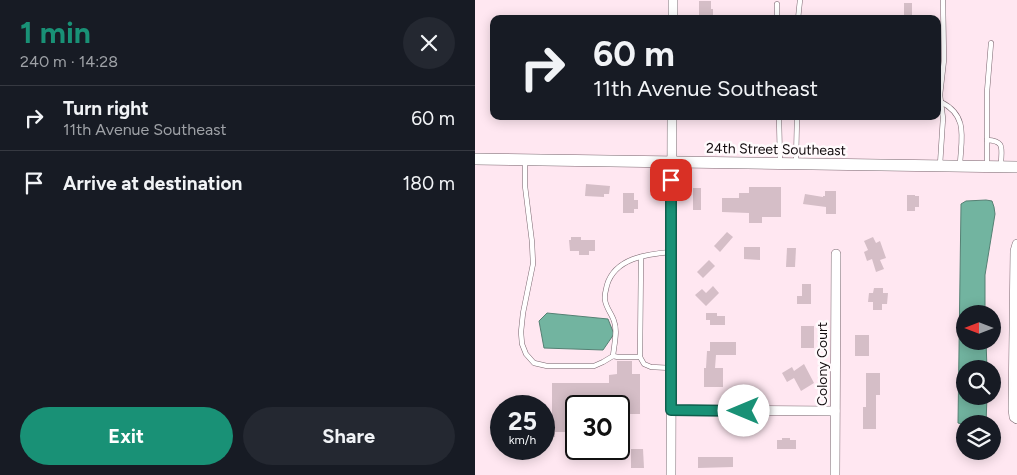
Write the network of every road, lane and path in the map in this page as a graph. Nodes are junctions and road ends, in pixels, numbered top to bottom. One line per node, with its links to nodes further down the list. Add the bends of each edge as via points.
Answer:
1 (673, 0): 5 (street)
2 (800, 0): 7 (lane)
3 (943, 0): 9 (lane)
4 (777, 4): 6 (lane)
5 (673, 15)
6 (777, 15)
7 (798, 15)
8 (991, 43): 13 (lane)
9 (941, 102): 19 (lane); 20 (lane, via 957,115 961,123)
10 (672, 120): 16 (street)
11 (779, 120): 17 (lane)
12 (797, 120): 18 (lane)
13 (987, 140): 21 (lane); 22 (lane, via 1001,144)
14 (475, 159): 15 (street, 24th Street Southeast)
15 (525, 160): 16 (street, 24th Street Southeast); 28 (lane, via 533,264 521,332 526,354 534,363 547,366 594,366)
16 (671, 162): 17 (street, 24th Street Southeast); 25 (street)
17 (780, 164): 18 (street, 24th Street Southeast)
18 (796, 164): 19 (street, 24th Street Southeast)
19 (939, 166): 20 (street, 24th Street Southeast)
20 (959, 166): 21 (street, 24th Street Southeast)
21 (987, 167): 22 (street, 24th Street Southeast)
22 (1001, 167): 23 (street, 24th Street Southeast)
23 (1017, 167)
24 (1017, 244): 31 (street)
25 (671, 252): 27 (lane); 30 (street)
26 (836, 254): 33 (street, Colony Court)
27 (641, 257): 28 (lane, via 620,266 609,279 605,301 615,324); 29 (lane)
28 (613, 356): 29 (lane)
29 (640, 357): 30 (lane, via 651,367)
30 (671, 368): 32 (street)
31 (1015, 374): 34 (street, via 1013,410)
32 (671, 410): 33 (street); 35 (street)
33 (835, 412): 36 (street, Colony Court)
34 (1017, 419)
35 (671, 475)
36 (835, 475)

